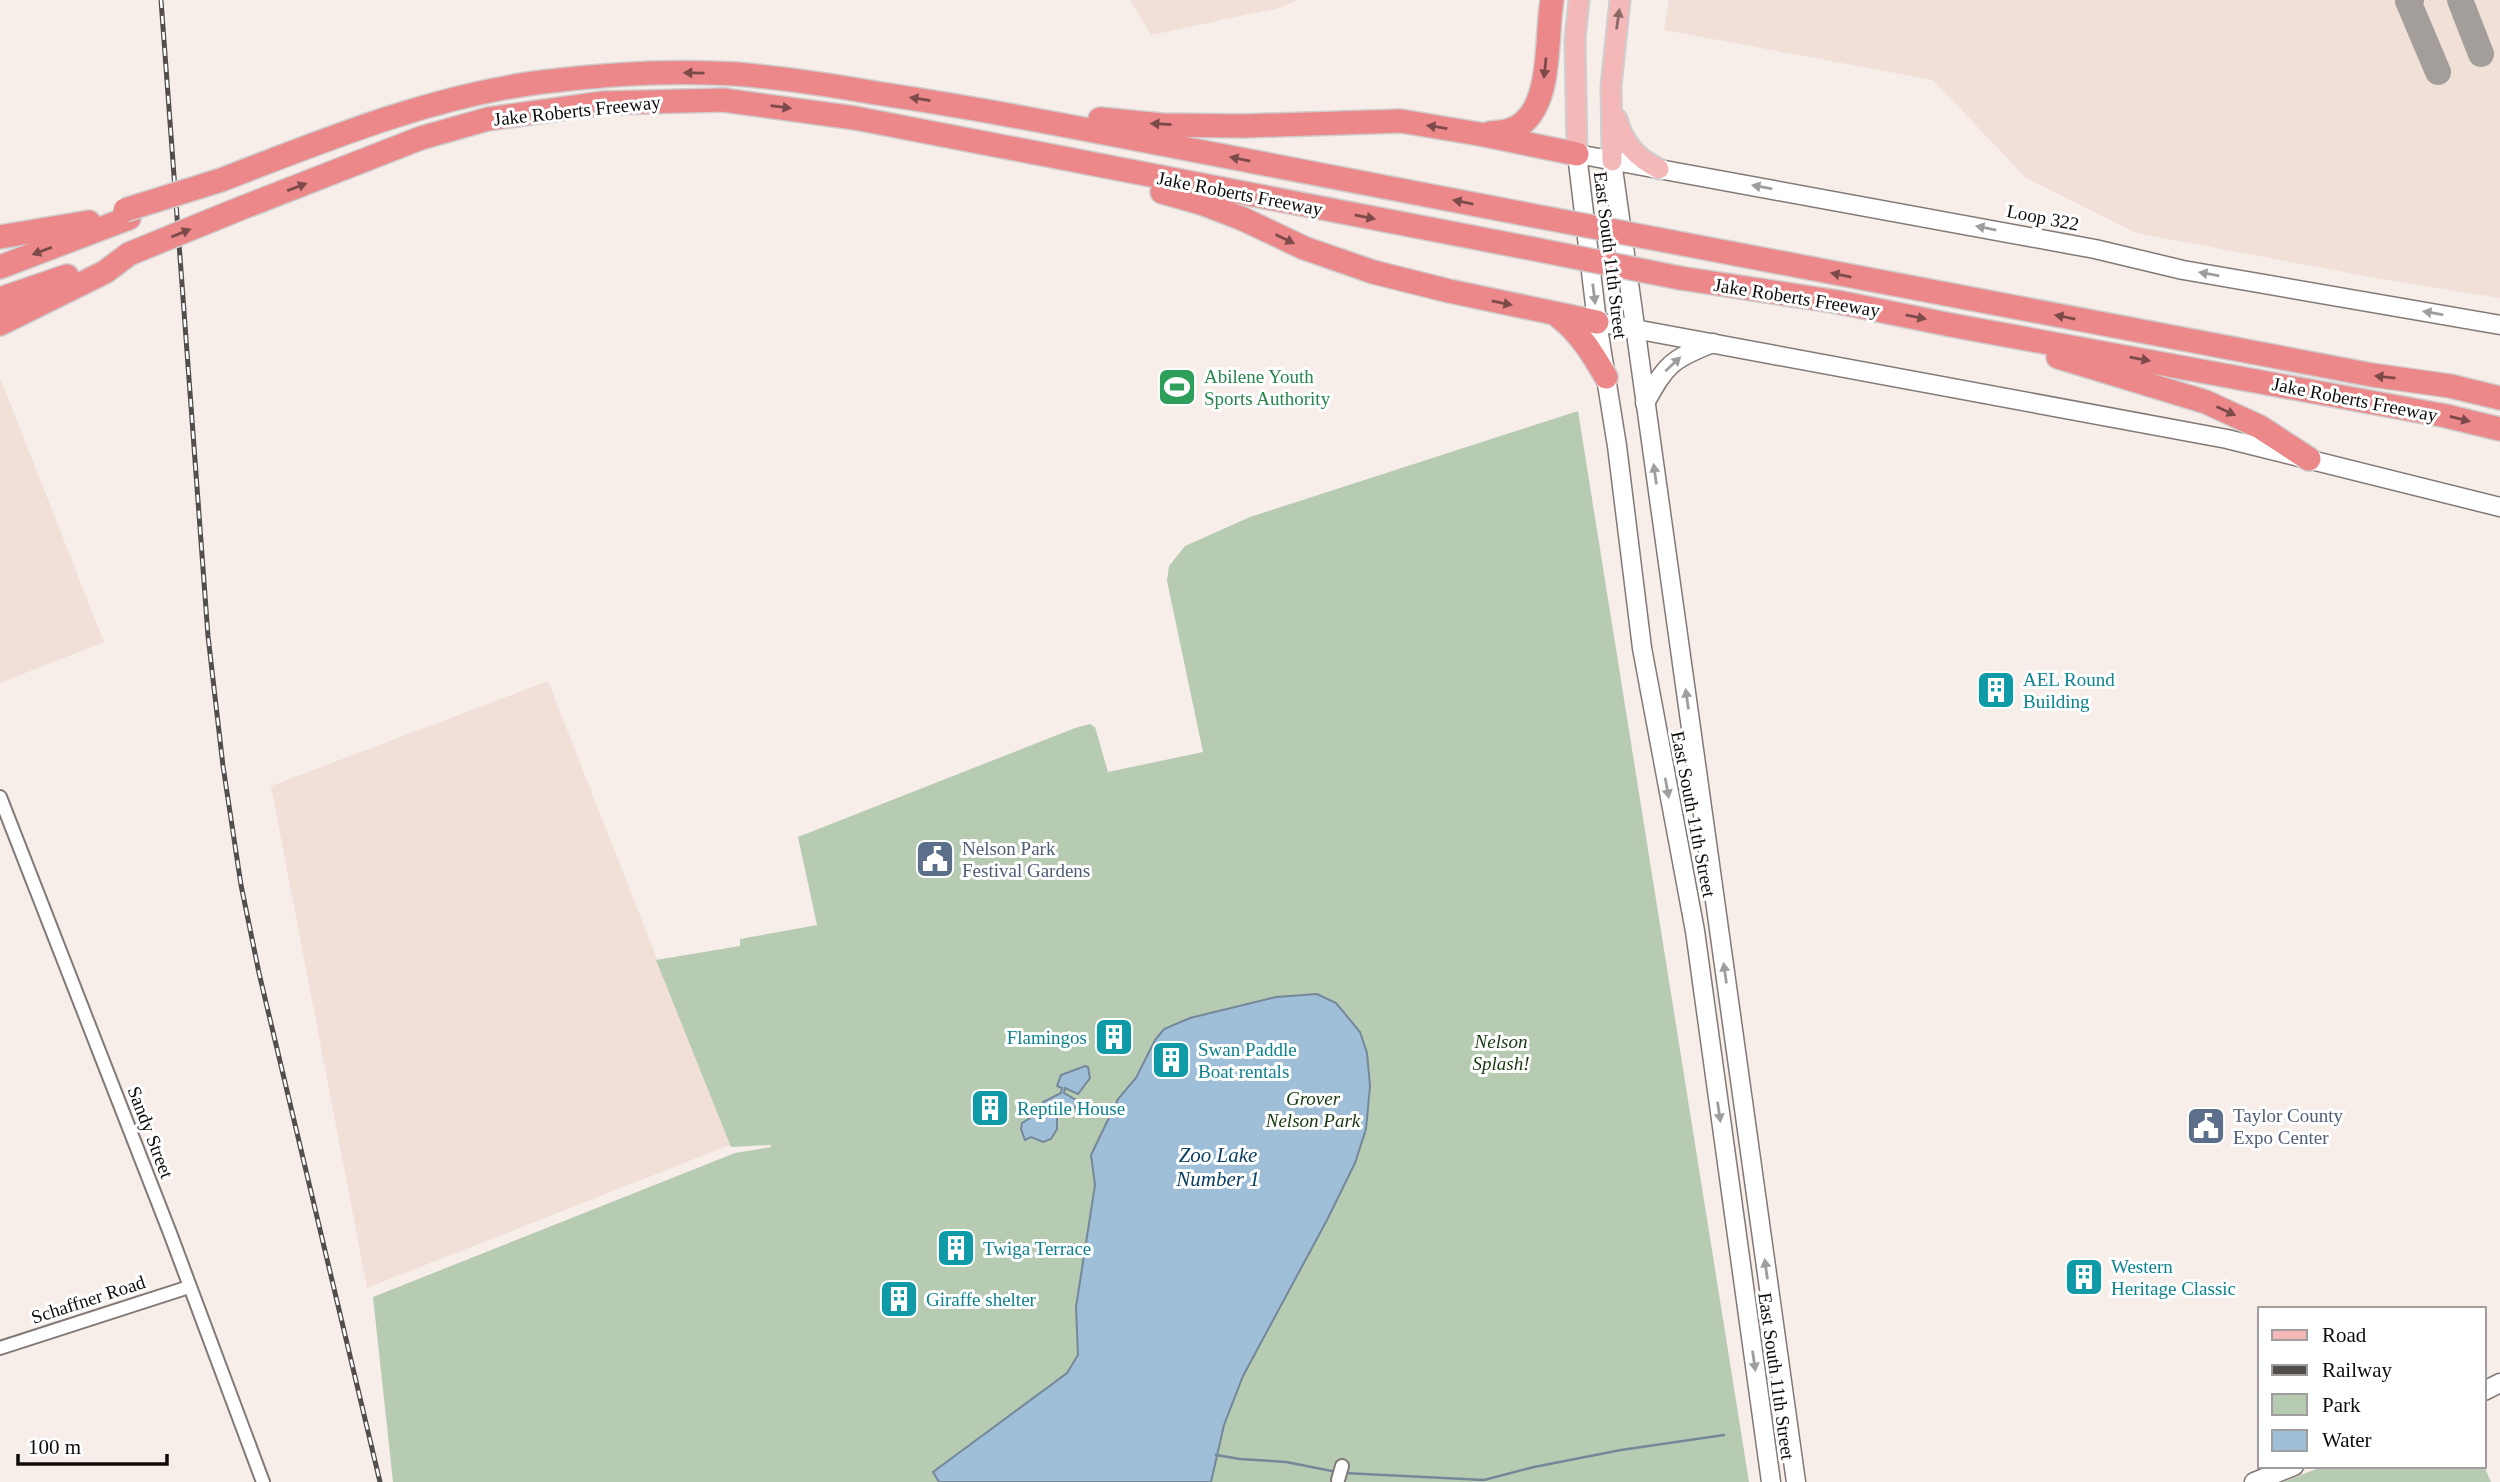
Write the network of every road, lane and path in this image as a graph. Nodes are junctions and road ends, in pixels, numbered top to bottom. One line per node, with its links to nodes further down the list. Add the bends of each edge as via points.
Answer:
1 (1552, 0): 6 (highway, one-way to 6, via 1537,105 1525,121 1509,131)
2 (1579, 0): 8 (main road)
3 (1620, 0): 4 (main road, one-way to 3)
4 (1612, 100): 9 (main road); 10 (main road, via 1629,148)
5 (967, 107): 6 (highway, one-way to 5, via 1401,121 1162,125); 11 (highway, Jake Roberts Freeway, one-way to 11, bridge, via 735,74 661,73 538,83 463,97 321,142); 24 (highway, Jake Roberts Freeway, one-way to 5, bridge)
6 (1479, 134): 8 (highway)
7 (987, 145): 13 (highway, Jake Roberts Freeway, one-way to 7, bridge, via 421,138 488,118 603,103 723,100 823,113); 16 (highway, one-way to 16, via 1204,204 1373,272); 19 (highway, Jake Roberts Freeway, one-way to 19, bridge, via 1680,278)
8 (1577, 154): 9 (main road, Loop 322); 17 (main road, East South 11th Street, one-way to 17)
9 (1612, 160): 10 (main road, Loop 322); 21 (main road, East South 11th Street)
10 (1659, 169): 20 (main road, Loop 322, one-way to 10, via 2189,271 2095,249)
11 (127, 214): 12 (highway); 14 (highway, Jake Roberts Freeway, one-way to 14)
12 (0, 237)
13 (129, 254): 15 (highway, Jake Roberts Freeway); 18 (highway, via 105,272)
14 (0, 267)
15 (0, 299)
16 (1555, 314): 17 (highway); 23 (highway, via 1588,345)
17 (1597, 322): 21 (main road); 23 (main road, East South 11th Street)
18 (0, 324)
19 (1951, 325): 26 (highway, Jake Roberts Freeway, one-way to 26, via 2382,403); 27 (highway, one-way to 27, via 2206,402 2260,427)
20 (2500, 325)
21 (1634, 328): 22 (main road); 25 (main road, East South 11th Street)
22 (1715, 343): 25 (main road, one-way to 22, via 1677,358); 27 (main road, via 2227,439)
23 (1606, 377): 36 (main road, East South 11th Street, one-way to 36, via 1642,648 1695,931)
24 (2500, 398)
25 (1645, 403): 37 (main road, East South 11th Street, one-way to 25)
26 (2500, 429)
27 (2309, 460): 28 (main road)
28 (2500, 506)
29 (0, 797): 30 (street, Sandy Street)
30 (189, 1287): 31 (street, Schaffner Road); 35 (street, Sandy Street)
31 (0, 1348)
32 (1342, 1466): 34 (street)
33 (2289, 1468): 38 (main road)
34 (1338, 1480)
35 (263, 1482)
36 (1771, 1482)
37 (1796, 1482)
38 (2254, 1482)

